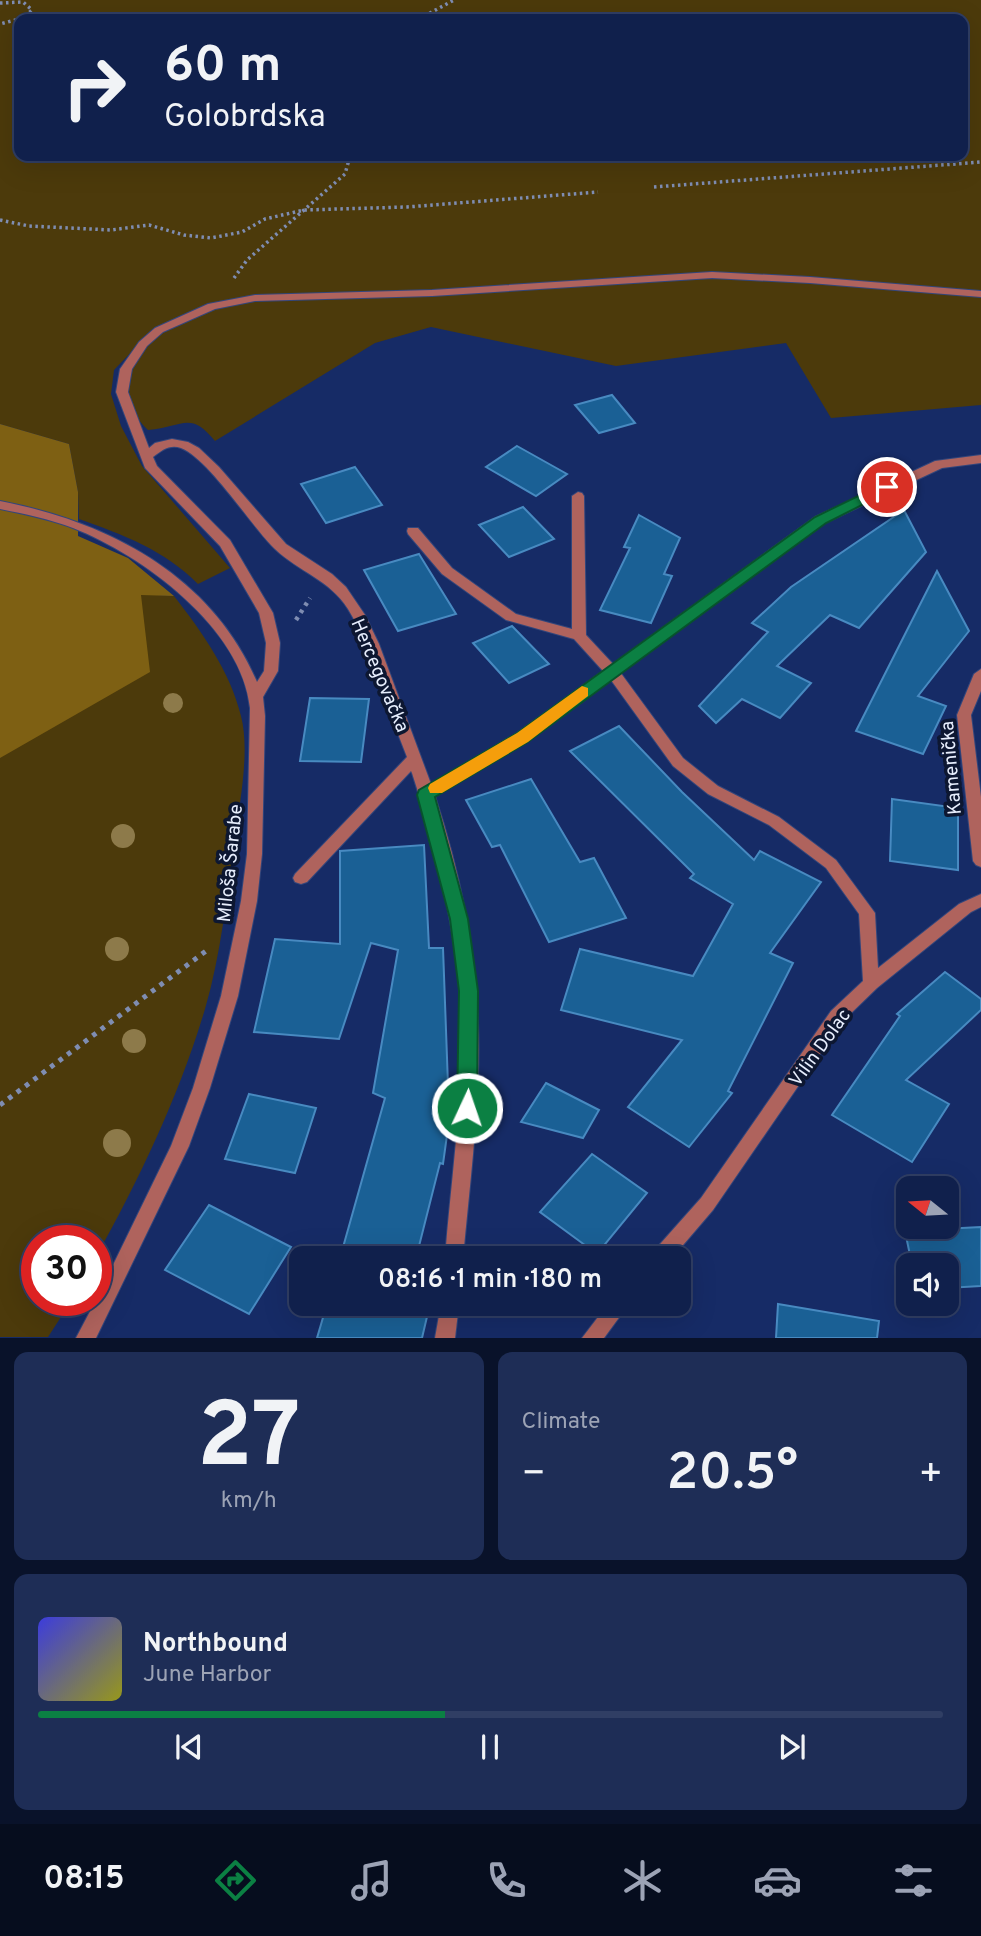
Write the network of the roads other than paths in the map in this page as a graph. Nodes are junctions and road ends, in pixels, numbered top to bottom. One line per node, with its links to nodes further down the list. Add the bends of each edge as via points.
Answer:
1 (981, 294): 2 (street, via 712,275 432,293 255,298 212,306 159,330 132,356 126,369 122,392)
2 (146, 456): 10 (street, via 152,468 225,543 266,613 273,643 271,671); 11 (street, Hercegovačka, via 172,442 197,451 283,549 314,566 342,590 364,626)
3 (981, 459): 8 (street, via 939,464 820,520)
4 (578, 496): 7 (street)
5 (0, 505): 10 (street, Miloša Šarabe, via 76,526 137,554 184,588 220,626)
6 (413, 531): 7 (street, via 447,571 510,617)
7 (579, 636): 8 (street)
8 (611, 670): 12 (street, via 522,737); 16 (street, via 678,762 713,790 774,821 831,864 867,913)
9 (981, 674): 13 (street, Kamenička, via 964,715)
10 (256, 696): 21 (street, Miloša Šarabe, via 258,786 251,890 228,1007 185,1136)
11 (415, 758): 12 (street, Hercegovačka); 14 (street)
12 (425, 795): 17 (street, Hercegovačka, via 459,919 468,991 469,1083)
13 (981, 861)
14 (302, 878)
15 (981, 900): 16 (street)
16 (871, 983): 18 (street, Vilin Dolac, via 837,1016 706,1204)
17 (455, 1246)
18 (670, 1246)
19 (448, 1316): 22 (street)
20 (610, 1316): 23 (street)
21 (85, 1338)
22 (445, 1338)
23 (591, 1338)

